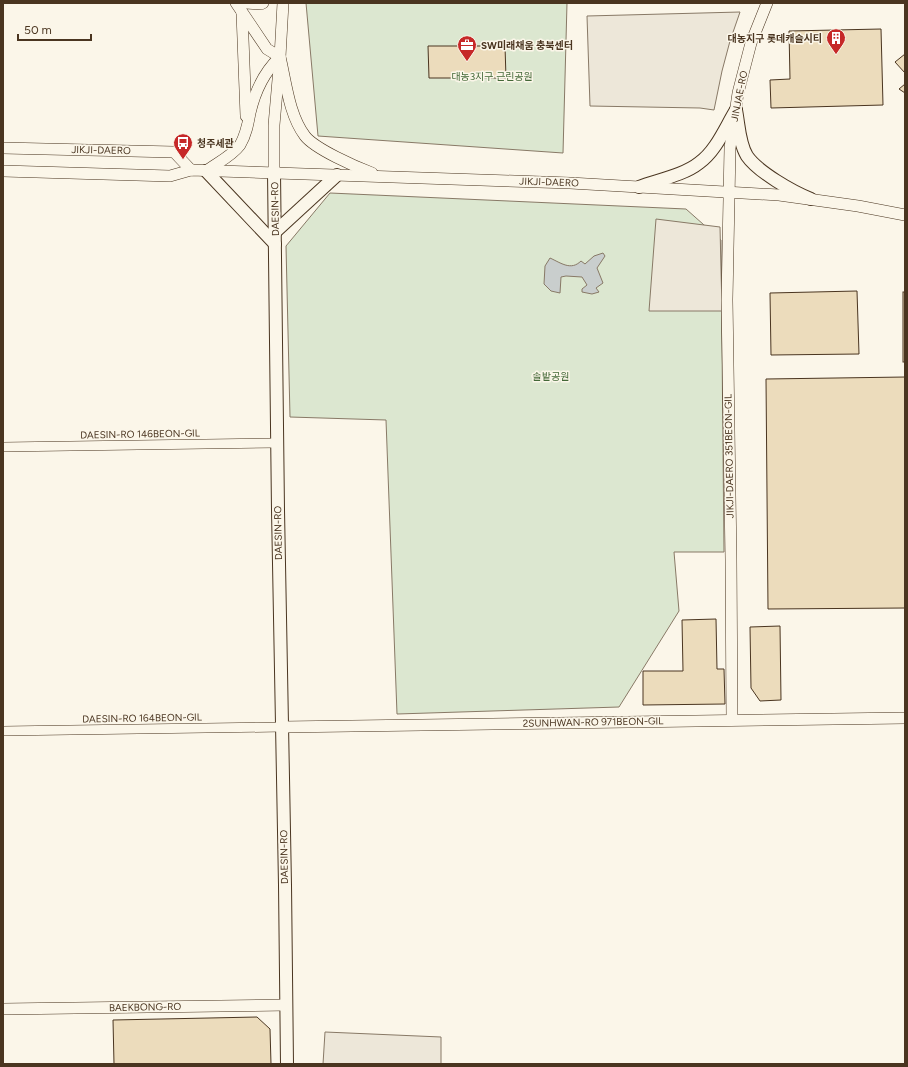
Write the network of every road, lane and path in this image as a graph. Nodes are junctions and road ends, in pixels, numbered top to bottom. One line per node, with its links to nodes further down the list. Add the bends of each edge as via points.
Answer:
1 (263, 3): 4 (street)
2 (283, 3): 5 (street, DAESIN-RO)
3 (767, 3): 6 (street, JINJAE-RO, via 751,43)
4 (242, 6): 5 (street, via 267,49); 7 (street)
5 (280, 57): 7 (street, via 256,92); 12 (street, DAESIN-RO, via 274,125); 14 (street, via 294,115 305,137 339,158)
6 (736, 110): 15 (main road, via 713,148 698,164); 16 (street, JINJAE-RO, via 730,148); 17 (main road, via 747,156 775,179)
7 (246, 130): 11 (street, via 241,144)
8 (3, 148): 9 (street, JIKJI-DAERO, via 174,152)
9 (191, 170): 10 (street, JIKJI-DAERO, via 170,176); 11 (street, JIKJI-DAERO)
10 (3, 171)
11 (206, 171): 12 (street, JIKJI-DAERO); 19 (main road)
12 (274, 173): 13 (street, JIKJI-DAERO); 19 (main road, DAESIN-RO)
13 (338, 175): 14 (street, JIKJI-DAERO); 19 (main road)
14 (380, 176): 15 (street, JIKJI-DAERO)
15 (639, 187): 16 (street, JIKJI-DAERO)
16 (728, 192): 17 (street, JIKJI-DAERO); 23 (street, JIKJI-DAERO 351BEON-GIL)
17 (811, 199): 18 (street, JIKJI-DAERO)
18 (905, 215)
19 (275, 238): 20 (main road, DAESIN-RO)
20 (277, 443): 21 (street, DAESIN-RO 146BEON-GIL); 24 (main road, DAESIN-RO)
21 (3, 447)
22 (905, 718): 23 (street, 2SUNHWAN-RO 971BEON-GIL)
23 (732, 720): 24 (street, 2SUNHWAN-RO 971BEON-GIL)
24 (282, 727): 25 (street, DAESIN-RO 164BEON-GIL); 26 (main road, DAESIN-RO)
25 (3, 730)
26 (286, 1005): 27 (street, BAEKBONG-RO); 28 (main road, DAESIN-RO)
27 (3, 1009)
28 (286, 1064)

